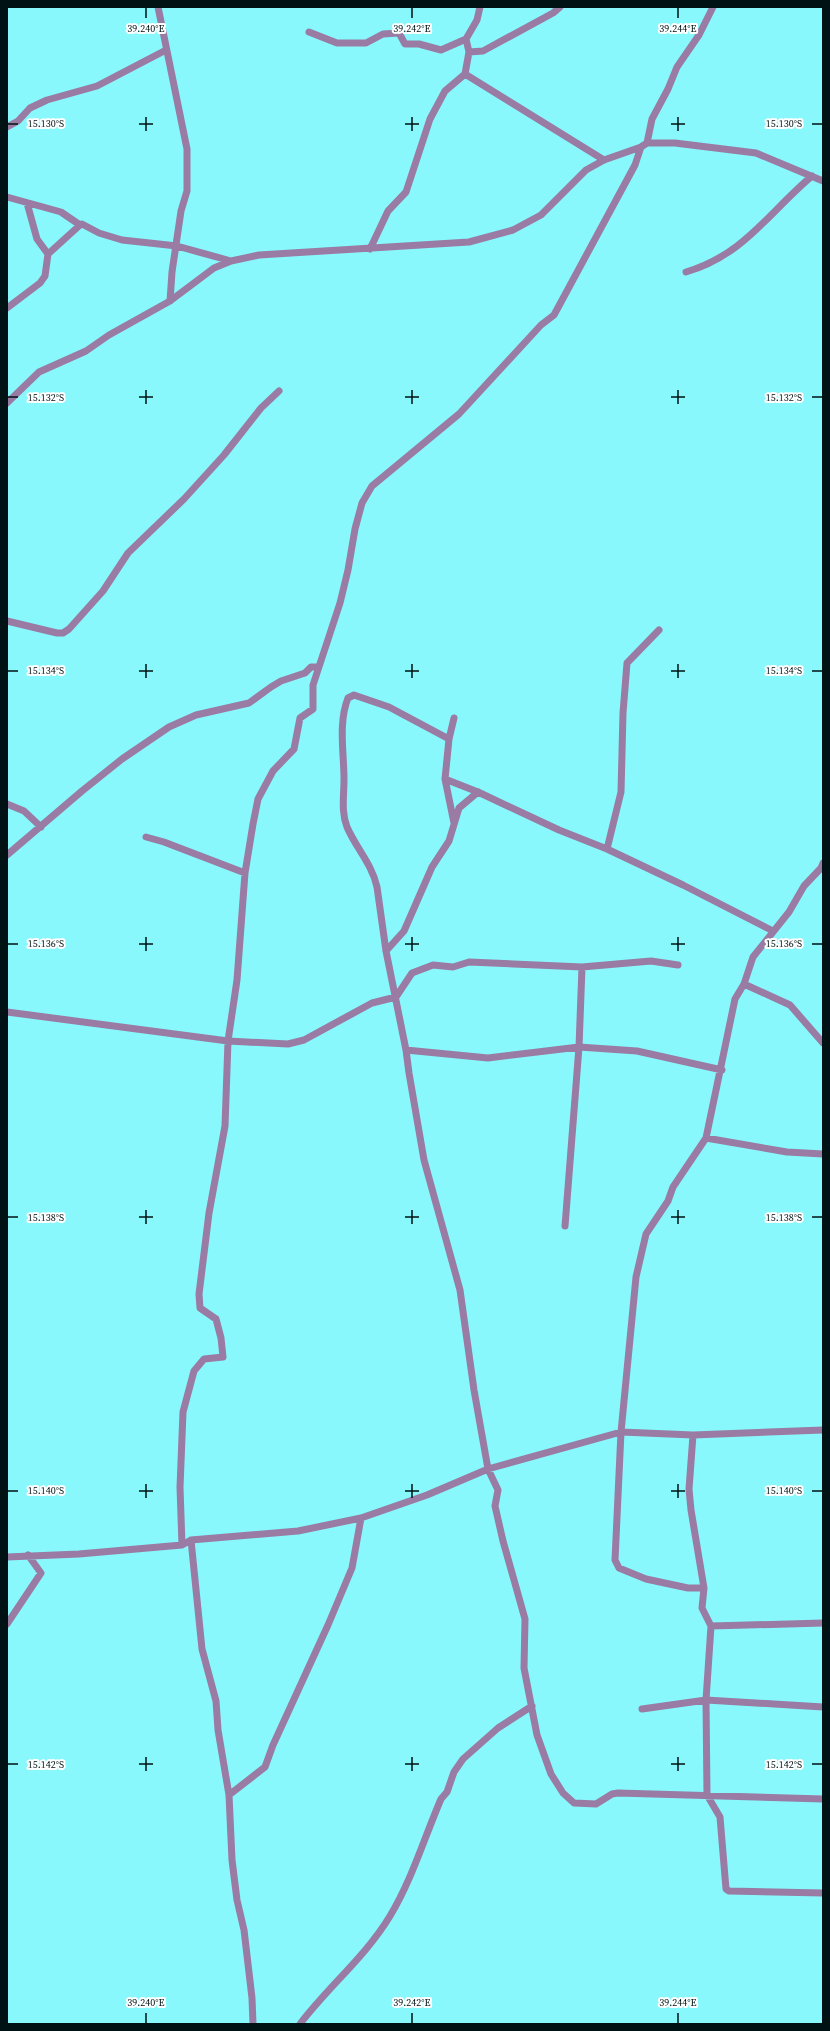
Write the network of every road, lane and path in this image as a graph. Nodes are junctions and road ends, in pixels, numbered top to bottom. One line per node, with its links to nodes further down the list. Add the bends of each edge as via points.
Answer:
1 (158, 7): 7 (street)
2 (480, 7): 6 (street, via 477,20)
3 (560, 7): 8 (street, via 483,51)
4 (713, 7): 11 (street, via 699,35 677,67 652,120)
5 (309, 32): 6 (street, via 337,43 366,43 383,34 398,33 404,44 419,44 441,50)
6 (466, 39): 8 (street)
7 (166, 50): 10 (street, via 97,86 47,100 30,108 18,121); 19 (street, via 187,149 187,191 180,218)
8 (469, 52): 9 (street)
9 (465, 74): 13 (street); 20 (street, via 445,91 430,119 406,192 388,211)
10 (7, 127)
11 (647, 143): 12 (street); 14 (street, via 681,144 756,153)
12 (641, 147): 13 (street); 30 (street, via 635,165 554,315 541,324 459,414 372,486 362,503 340,603)
13 (604, 160): 20 (street, via 586,170 541,215 513,230 468,242)
14 (812, 176): 15 (street); 23 (street, via 770,218 727,255)
15 (822, 179)
16 (7, 197): 17 (street)
17 (27, 203): 18 (street, via 61,212); 21 (street, via 37,238)
18 (80, 225): 19 (street, via 122,240); 21 (street)
19 (177, 246): 22 (street); 24 (street)
20 (370, 249): 22 (street, via 259,255)
21 (48, 254): 25 (street, via 40,283)
22 (231, 261): 24 (street, via 214,268)
23 (686, 272)
24 (170, 301): 27 (street, via 86,351 39,372)
25 (7, 308)
26 (279, 391): 28 (street, via 261,408 224,455 184,498 128,552 103,591 70,629 57,633)
27 (7, 403)
28 (7, 621)
29 (659, 630): 39 (street, via 627,663 621,792)
30 (318, 667): 37 (street, via 311,667 305,673 281,681 249,703 196,716 169,727 116,764); 42 (street, via 313,685 313,710 300,718 294,749 273,771 258,799)
31 (454, 718): 32 (street)
32 (449, 739): 33 (street); 44 (street, via 389,707 354,695 348,698 344,707 344,820 375,876)
33 (445, 779): 34 (street); 36 (street)
34 (478, 792): 36 (street, via 459,808); 39 (street, via 559,830)
35 (7, 804): 37 (street, via 24,811)
36 (455, 825): 44 (street, via 449,841 432,867 404,931)
37 (41, 827): 40 (street)
38 (146, 837): 42 (street)
39 (607, 849): 43 (street)
40 (7, 855)
41 (823, 863): 43 (street)
42 (245, 873): 50 (street, via 238,980)
43 (773, 931): 47 (street, via 754,957)
44 (386, 951): 48 (street)
45 (678, 966): 46 (street, via 651,961)
46 (582, 967): 48 (street, via 469,962 453,967 433,965 412,973); 52 (street)
47 (744, 984): 51 (street, via 790,1005); 54 (street, via 735,999)
48 (396, 997): 50 (street, via 372,1003 298,1042 270,1044); 53 (street)
49 (7, 1012): 50 (street)
50 (228, 1041): 64 (street, via 225,1126 209,1212 199,1294 200,1308 216,1319 223,1357 204,1359 194,1371 183,1412 180,1487)
51 (823, 1043)
52 (579, 1047): 53 (street, via 488,1058); 54 (street, via 637,1051); 57 (street)
53 (406, 1050): 61 (street, via 424,1160 460,1290)
54 (722, 1070): 55 (street)
55 (706, 1138): 56 (street, via 787,1152); 59 (street, via 673,1187 668,1201 646,1234 636,1277)
56 (823, 1154)
57 (565, 1226)
58 (823, 1430): 60 (street)
59 (620, 1432): 60 (street); 61 (street); 67 (street, via 615,1560 619,1568 646,1579 688,1588)
60 (692, 1436): 67 (street, via 690,1510)
61 (488, 1468): 62 (street, via 427,1495); 72 (street, via 498,1490 495,1506 525,1619 524,1668)
62 (361, 1518): 63 (street, via 298,1531); 75 (street, via 352,1568 272,1745 267,1763)
63 (191, 1540): 64 (street); 75 (street, via 202,1649 216,1701)
64 (182, 1545): 65 (street)
65 (28, 1556): 66 (street); 69 (street, via 42,1573)
66 (7, 1557)
67 (704, 1588): 70 (street, via 702,1608)
68 (823, 1623): 70 (street)
69 (7, 1624)
70 (711, 1626): 71 (street)
71 (706, 1700): 73 (street); 74 (street); 76 (street)
72 (532, 1706): 76 (street, via 537,1735 551,1774 563,1793 574,1803 596,1804 618,1793); 80 (street, via 498,1728 458,1764 390,1918)
73 (823, 1707)
74 (642, 1709)
75 (229, 1795): 79 (street, via 232,1860 244,1930 252,1998)
76 (707, 1795): 77 (street); 78 (street, via 720,1817 727,1891)
77 (823, 1799)
78 (823, 1893)
79 (252, 2024)
80 (300, 2024)

